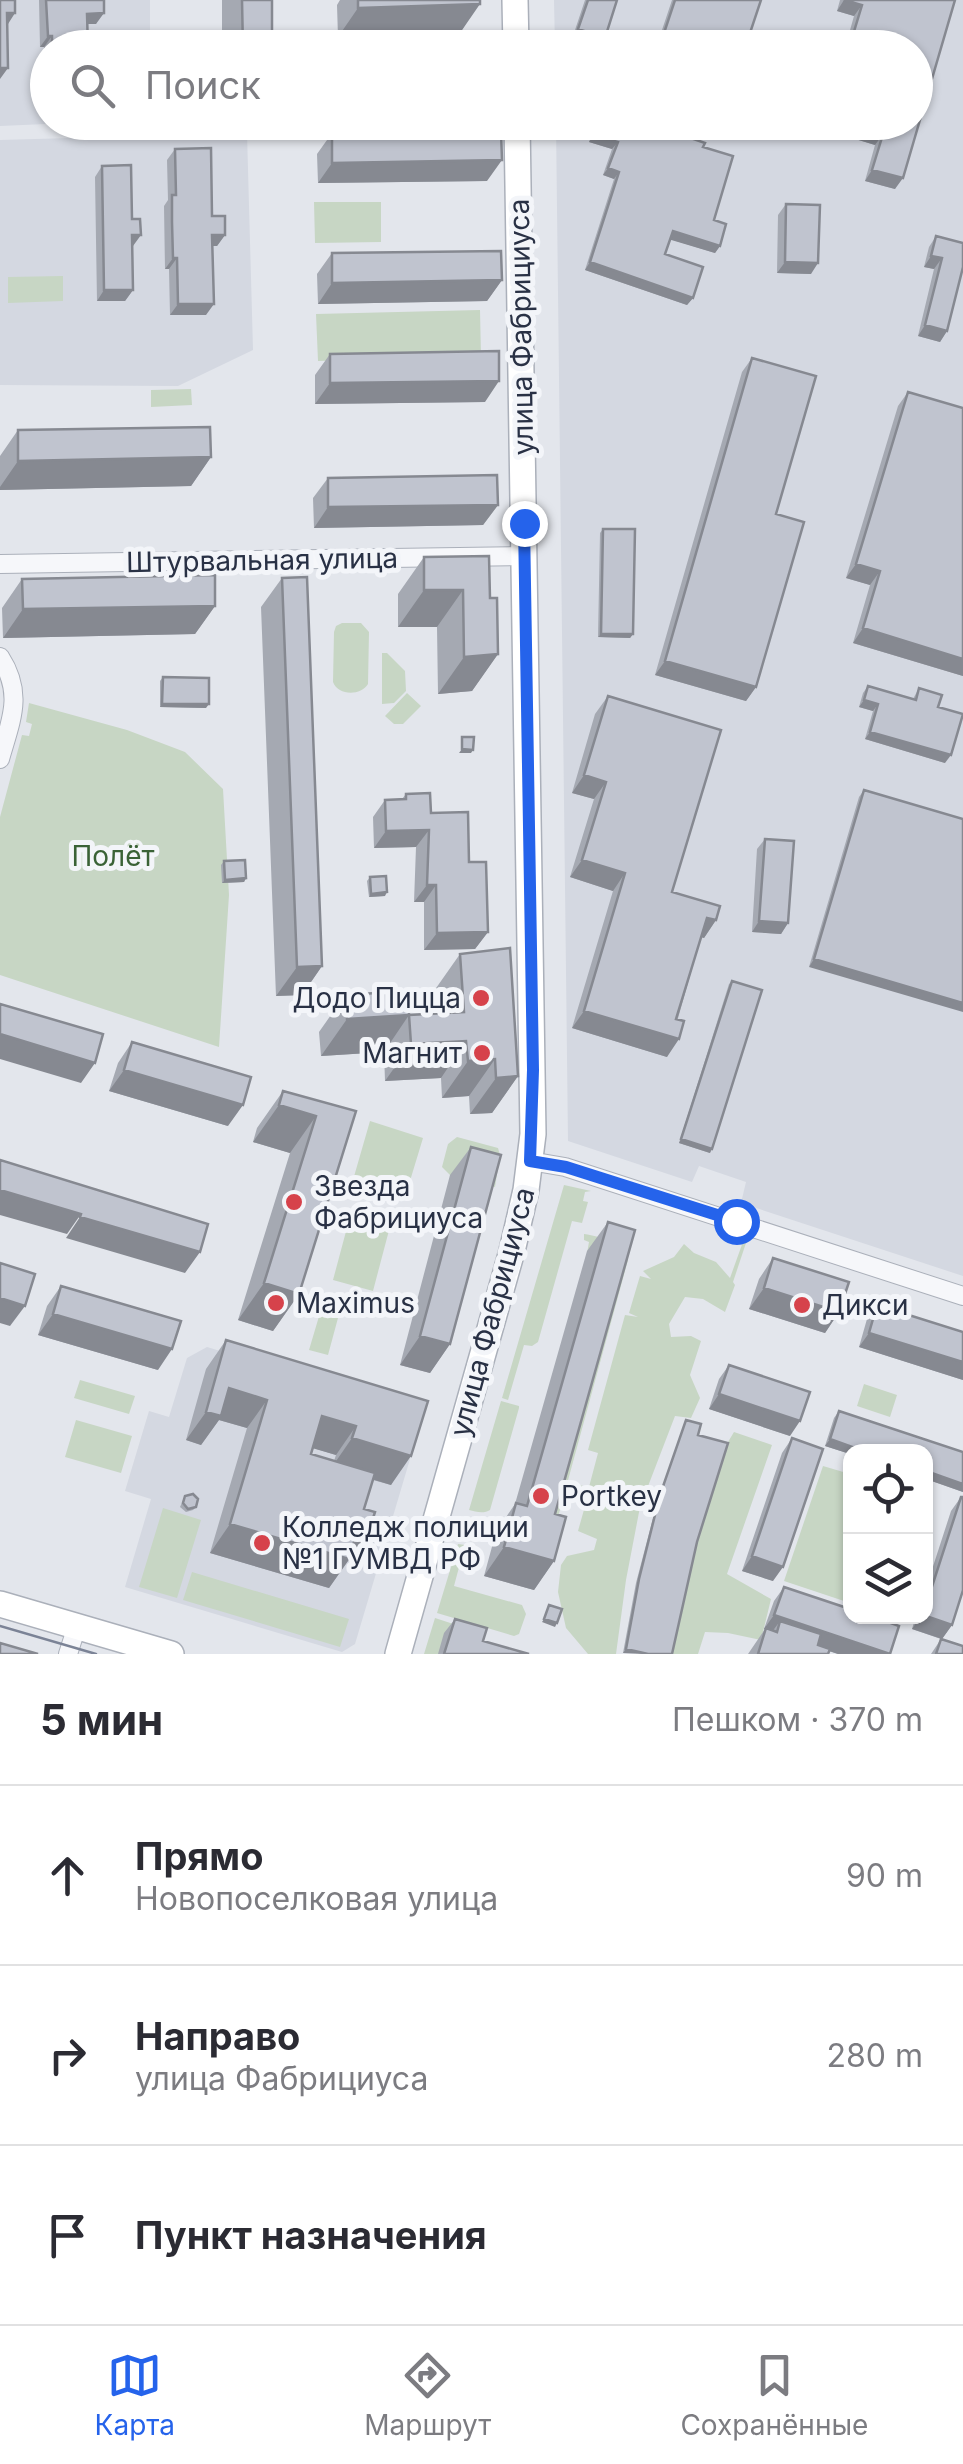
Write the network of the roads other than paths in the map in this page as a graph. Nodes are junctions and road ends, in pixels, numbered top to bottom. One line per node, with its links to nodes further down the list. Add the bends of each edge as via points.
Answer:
1 (515, 0): 2 (main road)
2 (516, 30)
3 (518, 140): 4 (main road, улица Фабрициуса)
4 (524, 556): 5 (street, Штурвальная улица); 8 (main road, улица Фабрициуса)
5 (0, 564)
6 (0, 657): 7 (street, via 15,690)
7 (0, 759)
8 (530, 1161): 9 (street); 14 (main road, улица Фабрициуса, via 512,1251)
9 (963, 1296)
10 (0, 1604): 11 (main road)
11 (77, 1626): 12 (street); 13 (main road)
12 (68, 1654)
13 (171, 1654)
14 (398, 1654)

